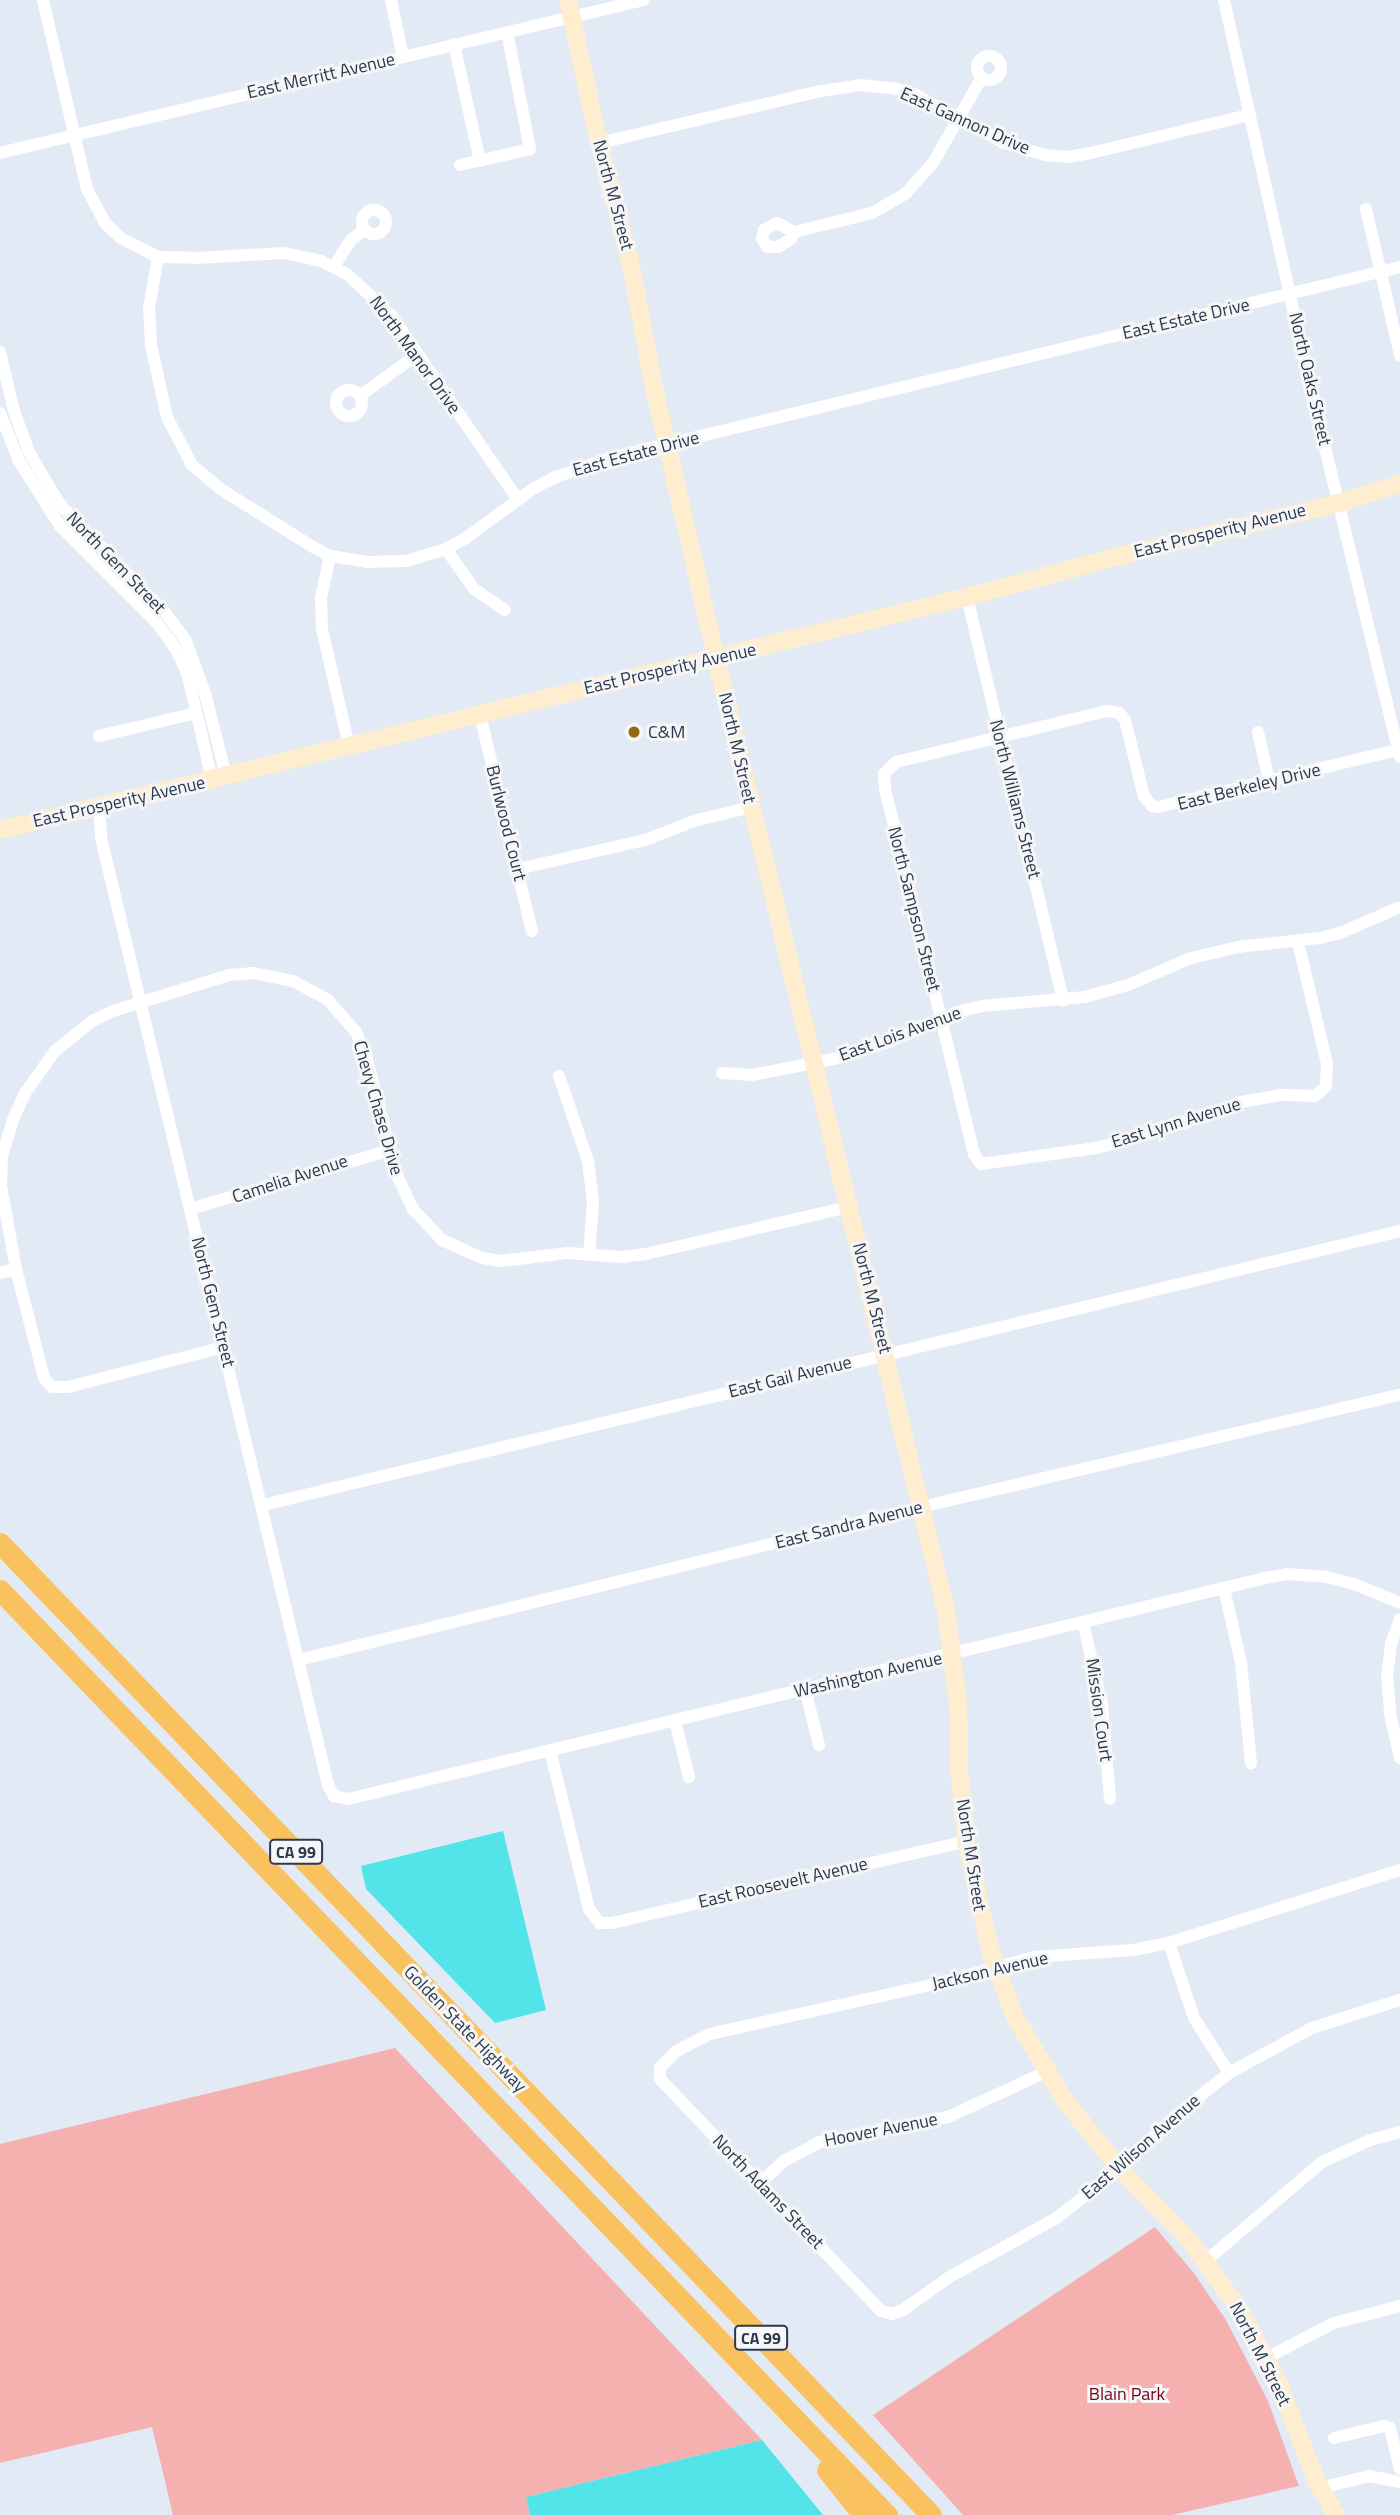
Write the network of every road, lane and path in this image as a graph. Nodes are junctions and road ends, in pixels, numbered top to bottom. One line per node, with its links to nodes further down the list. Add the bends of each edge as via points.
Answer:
1 (43, 0): 12 (street, North Manor Drive)
2 (391, 0): 8 (street)
3 (643, 0): 5 (street, East Merritt Avenue)
4 (1224, 0): 10 (street, North Oaks Street)
5 (570, 9): 6 (street, East Merritt Avenue); 13 (street, North M Street)
6 (507, 32): 7 (street, East Merritt Avenue); 15 (street, via 530,149)
7 (454, 44): 8 (street, East Merritt Avenue); 15 (street)
8 (403, 57): 12 (street, East Merritt Avenue)
9 (981, 79): 11 (street)
10 (1249, 115): 11 (street, East Gannon Drive, via 1068,156 1024,151); 24 (street, North Oaks Street)
11 (960, 119): 13 (street, East Gannon Drive, via 897,89 861,85); 19 (street, via 933,163 906,193 872,213)
12 (74, 135): 14 (street, East Merritt Avenue); 20 (street, North Manor Drive, via 96,210 121,238)
13 (599, 143): 30 (street, North M Street, via 631,265)
14 (0, 153)
15 (480, 161): 16 (street)
16 (460, 166)
17 (1366, 209): 23 (street)
18 (364, 230): 21 (street, via 351,240)
19 (794, 232)
20 (158, 257): 21 (street, North Manor Drive, via 284,253); 35 (street, East Estate Drive, via 148,328 167,417 179,445 192,465 219,488)
21 (334, 266): 26 (street, North Manor Drive, via 373,295)
22 (1400, 267): 23 (street, East Estate Drive)
23 (1381, 273): 24 (street, East Estate Drive); 27 (street)
24 (1291, 295): 30 (street, East Estate Drive); 33 (street, North Oaks Street)
25 (0, 352): 47 (street, North Gem Street, via 29,452 51,490 187,641 205,692)
26 (418, 354): 28 (street); 32 (street, North Manor Drive)
27 (1400, 355)
28 (360, 395)
29 (0, 413): 39 (street, North Gem Street, via 19,461 60,526 157,623 176,649)
30 (668, 444): 32 (street, East Estate Drive, via 556,477); 38 (street, North M Street)
31 (1400, 484): 33 (street, East Prosperity Avenue)
32 (517, 498): 34 (street, East Estate Drive)
33 (1339, 503): 36 (street, East Prosperity Avenue); 45 (street, North Oaks Street)
34 (446, 549): 35 (street, East Estate Drive, via 387,562); 37 (street, via 474,589)
35 (331, 556): 44 (street, via 321,598 323,629)
36 (967, 597): 38 (street, East Prosperity Avenue); 43 (street, North Williams Street)
37 (505, 610)
38 (716, 658): 40 (street, East Prosperity Avenue); 50 (street, North M Street)
39 (196, 713): 42 (street); 47 (street, North Gem Street)
40 (480, 715): 44 (street, East Prosperity Avenue); 52 (street, Burlwood Court)
41 (1258, 732): 48 (street)
42 (99, 737)
43 (999, 738): 46 (street, East Berkeley Drive, via 896,762); 48 (street, East Berkeley Drive, via 1114,710 1125,720 1144,796 1152,806 1165,807); 56 (street, North Williams Street)
44 (349, 746): 47 (street, East Prosperity Avenue)
45 (1399, 754): 48 (street, East Berkeley Drive)
46 (884, 774): 58 (street, North Sampson Street)
47 (219, 778): 49 (street, East Prosperity Avenue)
48 (1269, 780)
49 (99, 807): 51 (street, East Prosperity Avenue); 57 (street, North Gem Street, via 101,838)
50 (751, 807): 52 (street, via 697,820 645,840); 59 (street, North M Street)
51 (0, 830)
52 (518, 869): 54 (street, Burlwood Court)
53 (1400, 907): 55 (street, East Lois Avenue, via 1340,933)
54 (532, 931)
55 (1298, 942): 56 (street, East Lois Avenue, via 1214,951 1128,985); 63 (street, East Lynn Avenue, via 1326,1064 1326,1086 1314,1096 1289,1094 1242,1102 1096,1148)
56 (1063, 1001): 58 (street, East Lois Avenue, via 982,1006)
57 (141, 1003): 62 (street, Chevy Chase Drive, via 229,975 274,976 310,989 328,1000 356,1032); 65 (street, North Gem Street); 68 (street, Chevy Chase Drive, via 92,1021 55,1051 25,1093 2,1156 1,1186)
58 (941, 1018): 59 (street, East Lois Avenue, via 886,1043); 63 (street, North Sampson Street, via 974,1154)
59 (814, 1062): 60 (street, East Lois Avenue, via 752,1075); 64 (street, North M Street)
60 (722, 1073)
61 (559, 1076): 67 (street, via 588,1161 593,1202)
62 (390, 1150): 65 (street, Camelia Avenue); 67 (street, Chevy Chase Drive, via 413,1209 442,1240 482,1258 501,1261)
63 (981, 1164)
64 (848, 1207): 67 (street, Chevy Chase Drive, via 646,1254); 71 (street, North M Street)
65 (190, 1209): 70 (street, North Gem Street)
66 (1400, 1231): 71 (street, East Gail Avenue)
67 (589, 1255)
68 (16, 1269): 69 (street); 70 (street, Chevy Chase Drive, via 44,1378 52,1387 68,1387)
69 (0, 1273)
70 (224, 1347): 73 (street, North Gem Street)
71 (886, 1354): 73 (street, East Gail Avenue); 74 (street, North M Street)
72 (1400, 1395): 74 (street, East Sandra Avenue)
73 (262, 1506): 82 (street, North Gem Street)
74 (921, 1507): 81 (street, North M Street); 82 (street, East Sandra Avenue)
75 (0, 1543): 114 (highway, Golden State Highway / CA 99)
76 (1224, 1588): 78 (street, Washington Avenue, via 1306,1574 1354,1584); 80 (street, Washington Avenue); 88 (street, via 1241,1662)
77 (0, 1590): 107 (highway, Golden State Highway / CA 99)
78 (1400, 1603)
79 (1400, 1619): 87 (street, via 1387,1676)
80 (1083, 1622): 81 (street, Washington Avenue); 91 (street, Mission Court, via 1102,1704)
81 (953, 1655): 83 (street, Washington Avenue); 92 (street, North M Street)
82 (299, 1660): 90 (street, North Gem Street)
83 (805, 1689): 84 (street, Washington Avenue); 85 (street)
84 (675, 1721): 86 (street, Washington Avenue); 89 (street)
85 (819, 1745)
86 (550, 1750): 90 (street, Washington Avenue, via 348,1799); 92 (street, East Roosevelt Avenue, via 589,1909 600,1923)
87 (1400, 1758)
88 (1251, 1764)
89 (689, 1777)
90 (334, 1796)
91 (1110, 1799)
92 (966, 1841): 95 (street, North M Street)
93 (1400, 1870): 94 (street, Jackson Avenue)
94 (1169, 1944): 95 (street, Jackson Avenue, via 1034,1957); 99 (street, via 1194,2018)
95 (996, 1967): 97 (street, Jackson Avenue, via 710,2034); 98 (street, North M Street, via 1014,2015)
96 (1400, 2000): 99 (street, East Wilson Avenue, via 1312,2028)
97 (665, 2061): 102 (street, North Adams Street, via 660,2079 668,2091)
98 (1046, 2072): 101 (street, North M Street); 102 (street, Hoover Avenue, via 948,2117 818,2142 784,2161)
99 (1229, 2073): 101 (street, East Wilson Avenue)
100 (1400, 2132): 103 (street, via 1322,2162)
101 (1120, 2169): 103 (street, North M Street); 105 (street, East Wilson Avenue, via 1055,2219)
102 (760, 2183): 105 (street, North Adams Street, via 881,2311)
103 (1206, 2261): 106 (street, North M Street)
104 (1400, 2306): 106 (street, via 1334,2323)
105 (892, 2314)
106 (1266, 2358): 111 (street, North M Street)
107 (802, 2426): 112 (highway, via 809,2448); 113 (highway, Golden State Highway / CA 99)
108 (1334, 2438): 109 (street, via 1390,2428)
109 (1400, 2469)
110 (1400, 2482): 111 (street, via 1369,2476)
111 (1320, 2488): 115 (street, North M Street)
112 (863, 2515)
113 (887, 2515)
114 (931, 2515)
115 (1336, 2515)

